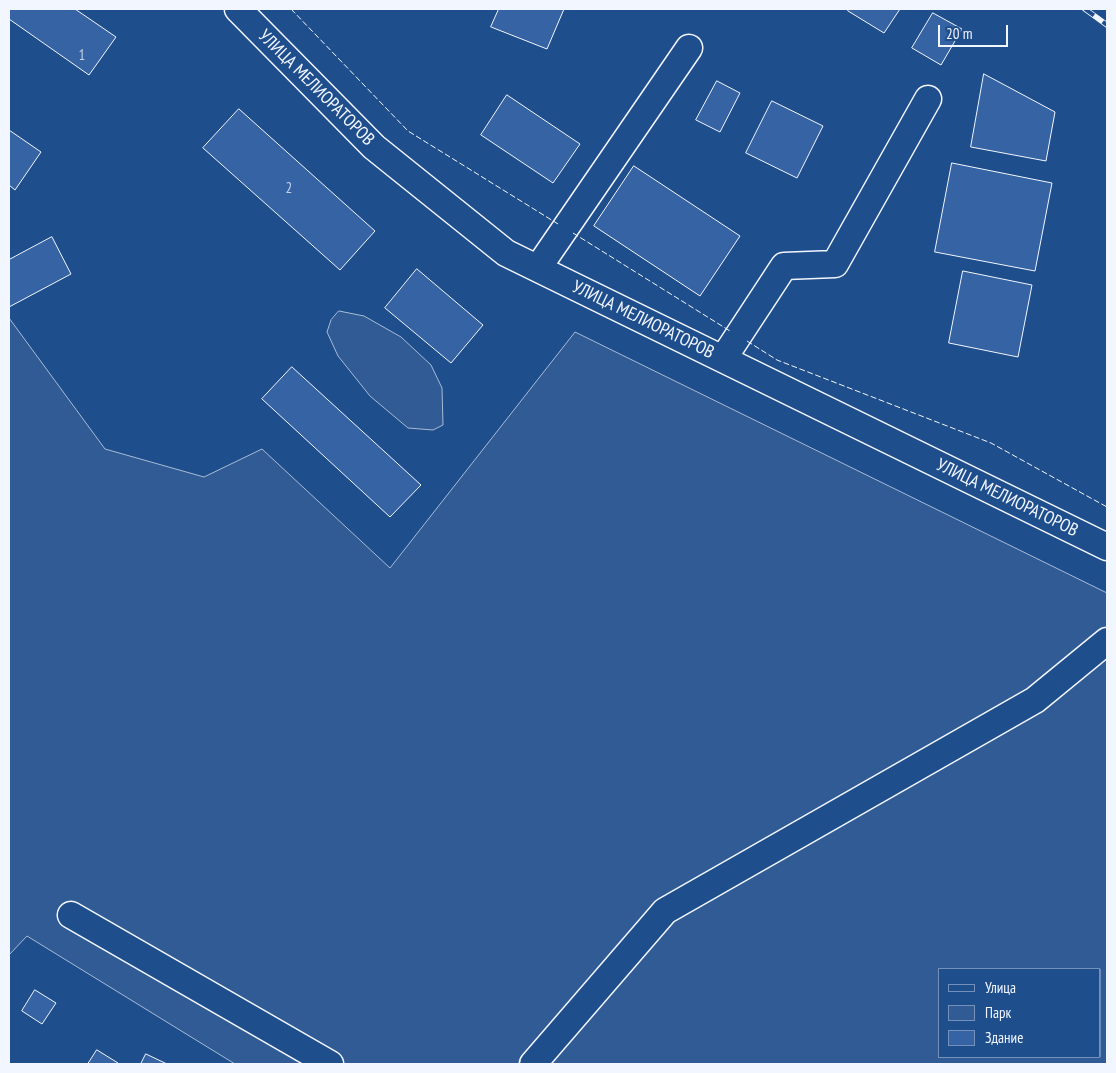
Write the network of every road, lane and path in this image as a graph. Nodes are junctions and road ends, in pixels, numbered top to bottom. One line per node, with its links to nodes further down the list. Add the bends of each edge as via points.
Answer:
1 (238, 9): 4 (street, УЛИЦА МЕЛИОРАТОРОВ, via 374,147 506,253)
2 (689, 48): 4 (street)
3 (928, 99): 5 (street, via 835,264 784,266)
4 (538, 268): 5 (street, УЛИЦА МЕЛИОРАТОРОВ)
5 (723, 359): 6 (street, УЛИЦА МЕЛИОРАТОРОВ)
6 (1107, 547)
7 (1107, 641): 10 (street, via 1035,700 665,911)
8 (71, 915): 9 (street)
9 (330, 1064)
10 (533, 1064)

